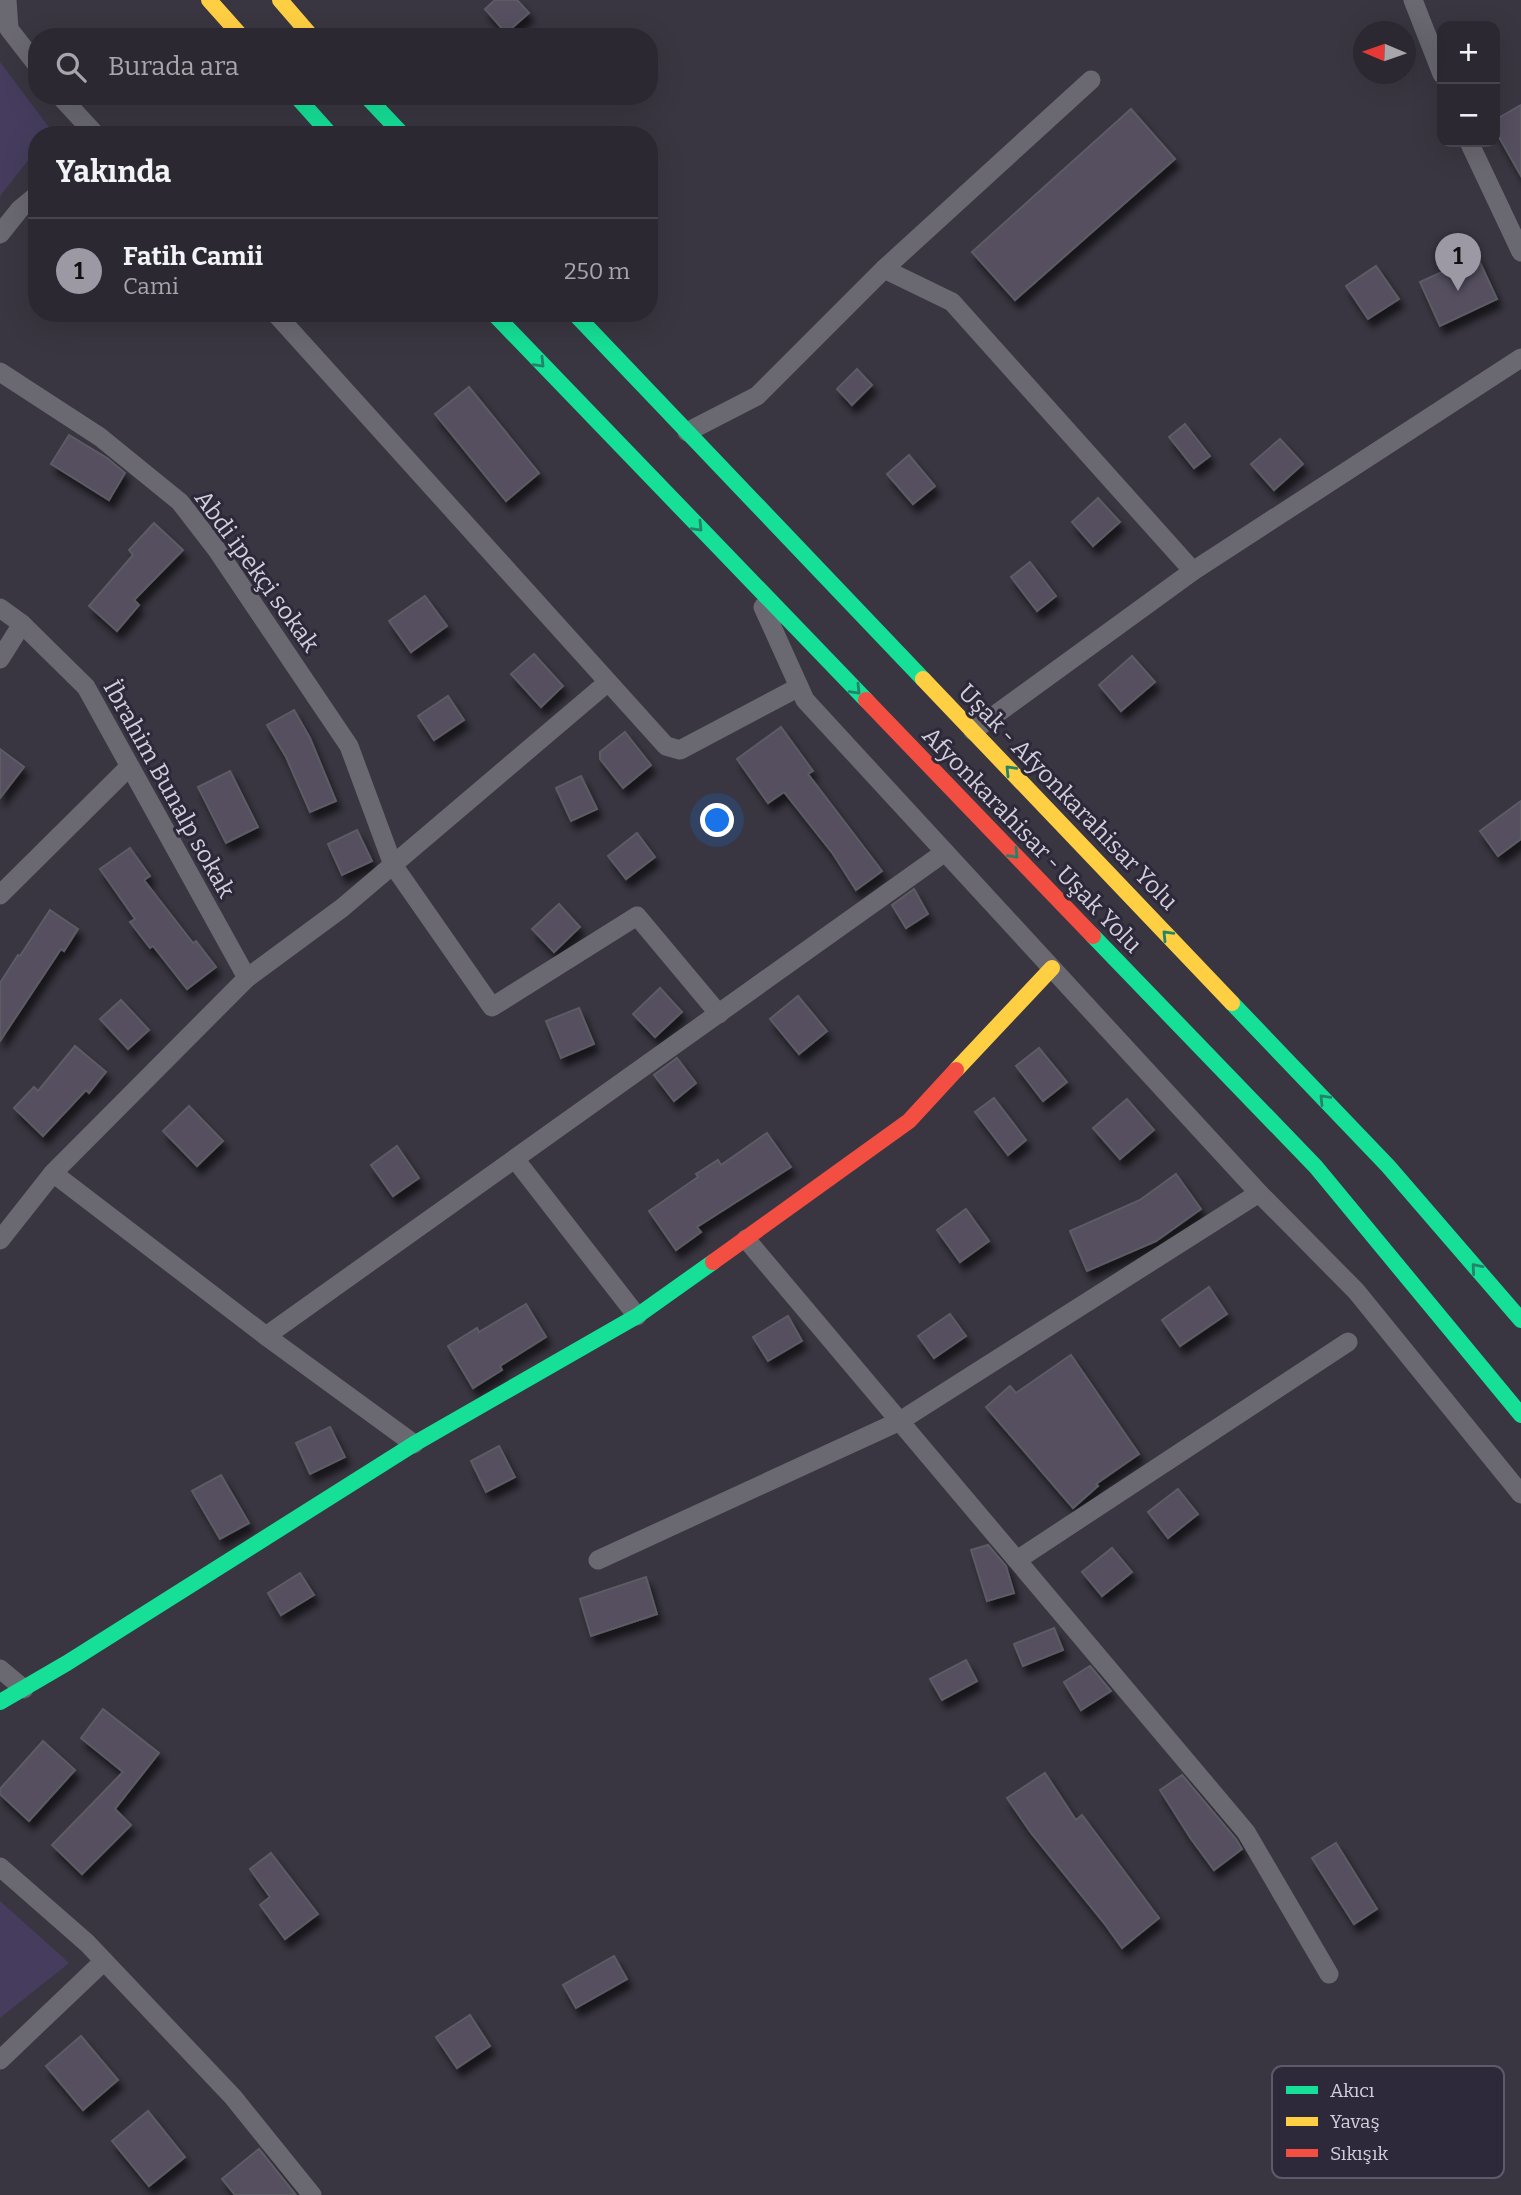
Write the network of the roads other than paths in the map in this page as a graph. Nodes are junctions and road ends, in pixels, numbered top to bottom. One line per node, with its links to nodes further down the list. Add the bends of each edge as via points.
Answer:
1 (7, 0): 7 (street, via 9,29)
2 (208, 0): 5 (main road)
3 (279, 0): 6 (main road)
4 (1413, 0): 8 (street)
5 (234, 28)
6 (304, 28)
7 (28, 53)
8 (1437, 61)
9 (1091, 80): 20 (street)
10 (69, 105): 13 (street)
11 (304, 105): 14 (main road)
12 (375, 105): 15 (main road)
13 (88, 126)
14 (323, 126)
15 (394, 126)
16 (1471, 147): 19 (street)
17 (28, 202): 18 (street)
18 (0, 234)
19 (1521, 252)
20 (884, 269): 26 (street, via 757,396); 27 (street, via 953,302)
21 (283, 322): 32 (street)
22 (502, 322): 28 (main road, Afyonkarahisar - Uşak Yolu, one-way to 28)
23 (583, 322): 26 (main road, Uşak - Afyonkarahisar Yolu)
24 (1521, 358): 27 (street)
25 (0, 373): 37 (street, Abdi ipekçi sokak, via 100,437 180,502 349,746)
26 (687, 432): 34 (main road, Uşak - Afyonkarahisar Yolu)
27 (1192, 571): 34 (street)
28 (753, 583): 33 (street); 51 (main road, Afyonkarahisar - Uşak Yolu, one-way to 51, via 1316,1167)
29 (0, 608): 30 (street, İbrahim Bunalp sokak)
30 (22, 624): 31 (street); 35 (street, İbrahim Bunalp sokak, via 86,687)
31 (0, 659)
32 (608, 682): 33 (street, via 666,746 680,750); 37 (street)
33 (799, 687): 36 (street, via 805,700)
34 (973, 731): 48 (main road, Uşak - Afyonkarahisar Yolu, one-way to 34, via 1388,1166)
35 (130, 767): 38 (street); 40 (street, İbrahim Bunalp sokak)
36 (946, 852): 39 (street); 41 (street)
37 (393, 865): 40 (street); 41 (street, Abdi ipekçi sokak, via 492,1007 637,916)
38 (0, 895)
39 (1052, 968): 44 (street); 45 (main road, via 909,1121)
40 (247, 978): 43 (street)
41 (719, 1014): 42 (street)
42 (515, 1159): 47 (street); 49 (street)
43 (53, 1173): 46 (street); 49 (street)
44 (1259, 1193): 52 (street); 54 (street, via 1356,1291)
45 (746, 1239): 47 (main road); 52 (street)
46 (0, 1240)
47 (637, 1316): 53 (main road)
48 (1521, 1320)
49 (266, 1336): 53 (street)
50 (1348, 1342): 56 (street)
51 (1521, 1415)
52 (900, 1421): 55 (street); 56 (street)
53 (414, 1444): 58 (main road)
54 (1521, 1494)
55 (598, 1560)
56 (1017, 1560): 62 (street, via 1246,1832)
57 (0, 1670): 58 (street)
58 (24, 1689): 59 (main road)
59 (0, 1703)
60 (0, 1867): 61 (street)
61 (104, 1961): 63 (street); 64 (street, via 233,2097)
62 (1329, 1974)
63 (0, 2060)
64 (312, 2195)

